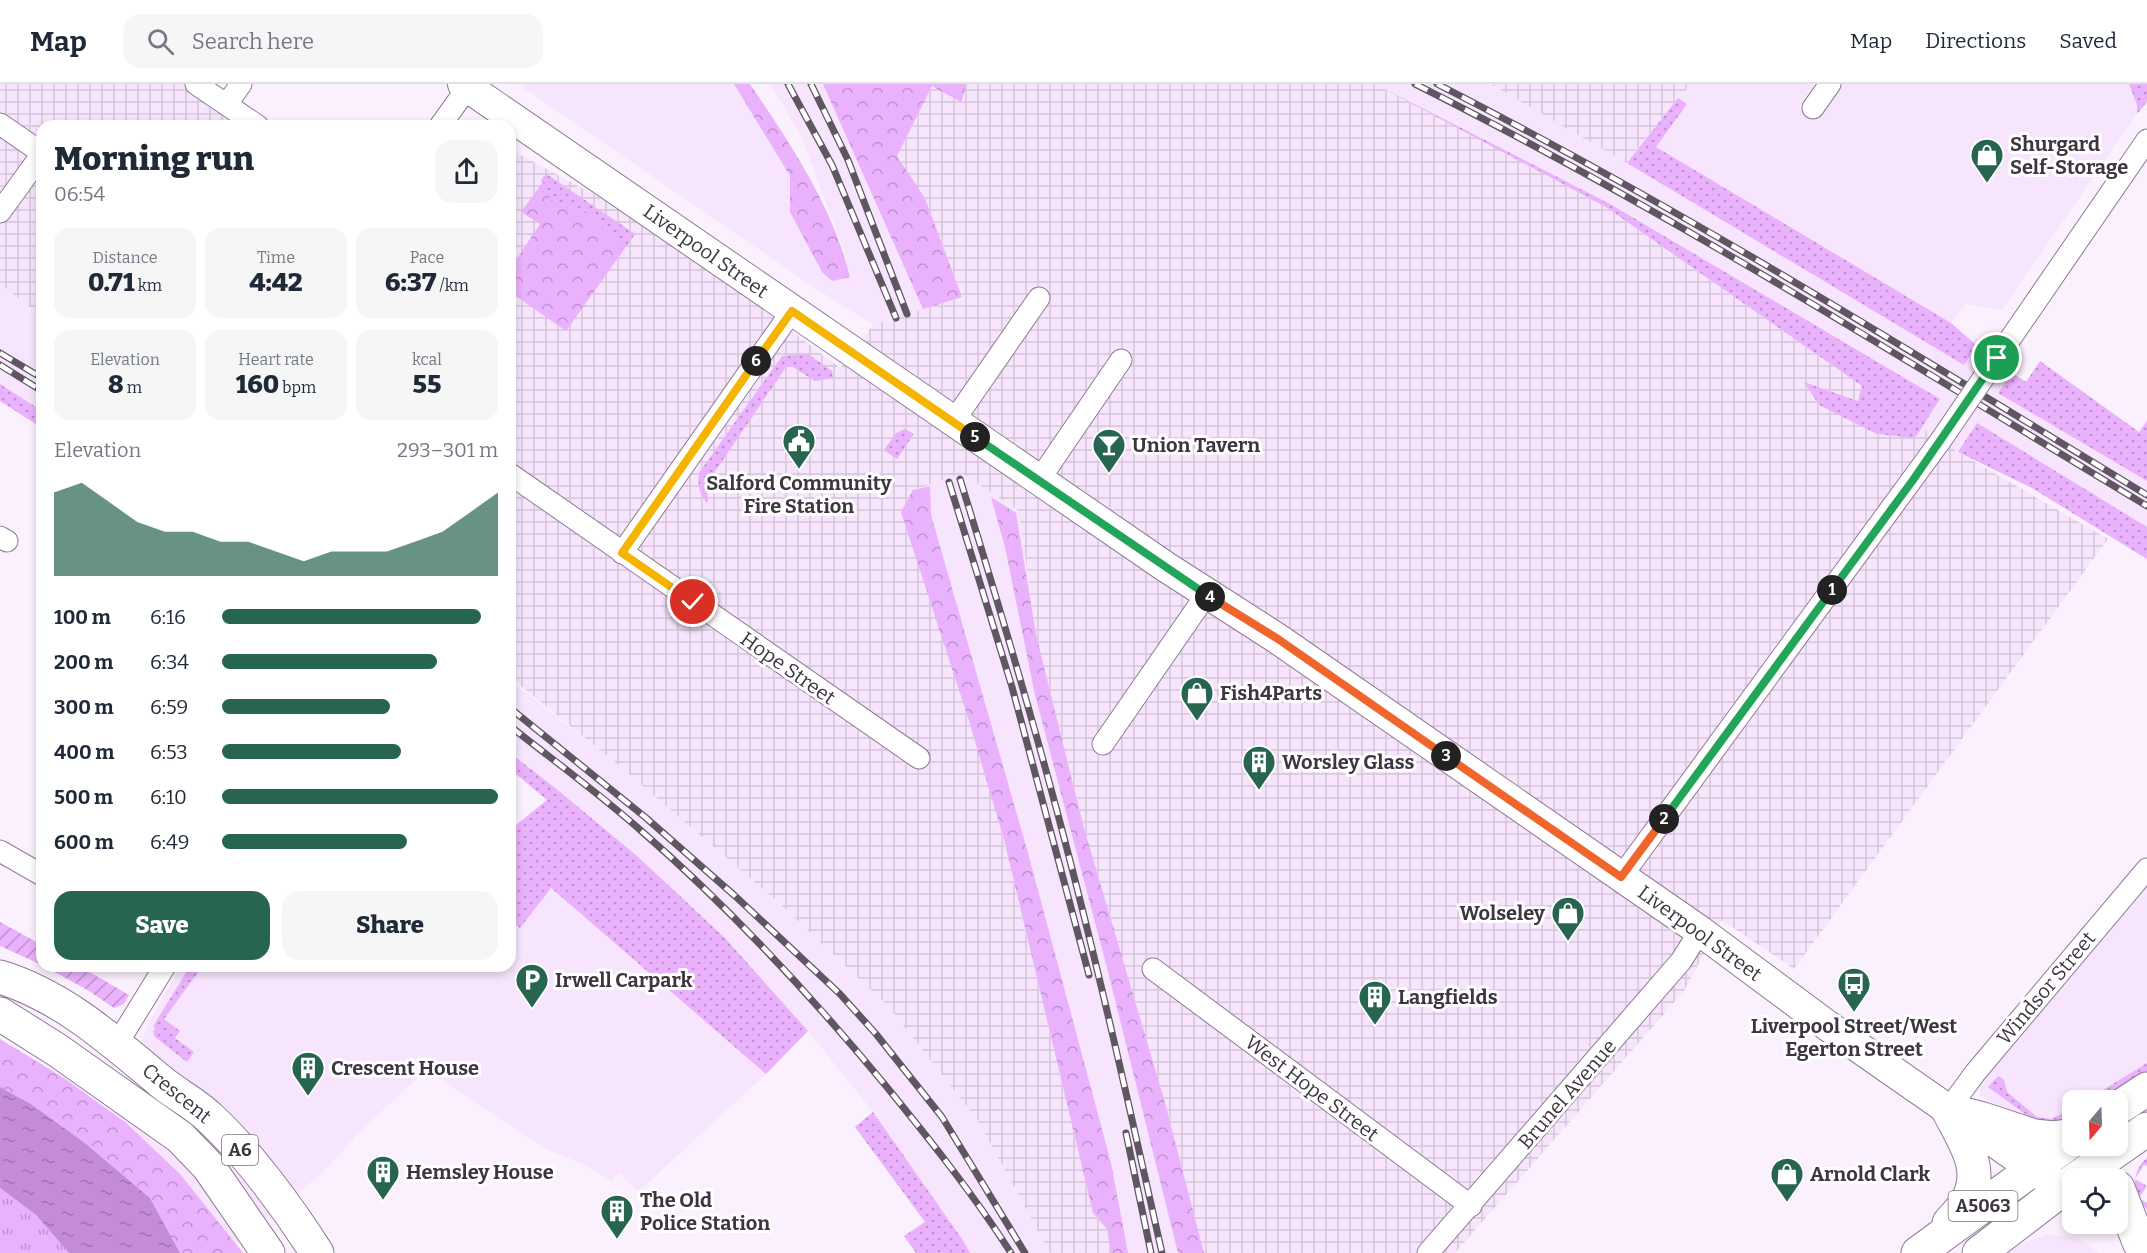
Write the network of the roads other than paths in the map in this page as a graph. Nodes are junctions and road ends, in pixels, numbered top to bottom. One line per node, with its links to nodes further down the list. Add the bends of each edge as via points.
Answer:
1 (196, 84): 5 (street)
2 (241, 84): 5 (street)
3 (1830, 84): 6 (street)
4 (465, 86): 8 (street); 9 (street, Liverpool Street)
5 (227, 104): 7 (street)
6 (1814, 108)
7 (250, 120)
8 (444, 120)
9 (514, 120)
10 (516, 121): 17 (street, Liverpool Street)
11 (0, 124): 13 (street)
12 (2147, 140): 29 (street, bridge, via 1941,440)
13 (36, 150)
14 (36, 162): 15 (street)
15 (0, 212)
16 (1040, 298): 19 (street)
17 (792, 311): 19 (street, Liverpool Street); 22 (street)
18 (1121, 360): 21 (street)
19 (953, 422): 21 (street, Liverpool Street)
20 (516, 478): 22 (street, Hope Street)
21 (1039, 480): 23 (street, Liverpool Street)
22 (622, 553): 25 (street, Hope Street)
23 (1206, 594): 24 (street); 29 (street, Liverpool Street, via 1278,639)
24 (1103, 744)
25 (918, 759)
26 (0, 851): 28 (street)
27 (2147, 869): 38 (street, Windsor Street)
28 (36, 872)
29 (1621, 877): 30 (street, Liverpool Street)
30 (1700, 931): 38 (street, Liverpool Street); 47 (street, Brunel Avenue, via 1681,961)
31 (1153, 969): 47 (street, West Hope Street)
32 (161, 972): 35 (street)
33 (0, 977): 35 (highway, Crescent / A6, via 48,997)
34 (0, 1014): 51 (highway, Crescent / A6, via 187,1143 208,1166)
35 (117, 1044): 52 (highway, Crescent / A6, via 210,1117 242,1152)
36 (2147, 1089): 37 (highway)
37 (2128, 1101)
38 (1948, 1110): 40 (highway, via 2034,1136); 44 (street, Liverpool Street); 50 (highway, via 1972,1156 1974,1182 1967,1200)
39 (2145, 1130): 42 (highway, A5063); 43 (highway)
40 (2062, 1137)
41 (2062, 1148): 44 (highway, A5063)
42 (2096, 1168)
43 (2121, 1168)
44 (2034, 1169): 45 (street, Liverpool Street); 50 (highway, A5063)
45 (2062, 1183)
46 (2062, 1193): 54 (highway, A5063)
47 (1471, 1206): 53 (street, Brunel Avenue)
48 (2128, 1221): 49 (highway)
49 (2133, 1238)
50 (1929, 1245)
51 (268, 1253)
52 (317, 1253)
53 (1428, 1253)
54 (1979, 1253)

